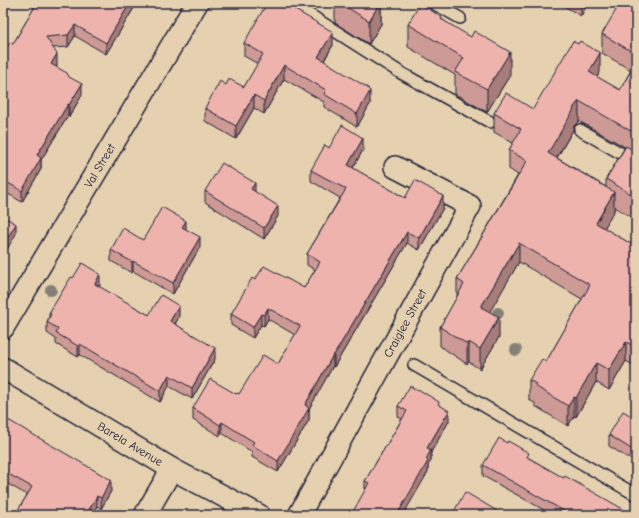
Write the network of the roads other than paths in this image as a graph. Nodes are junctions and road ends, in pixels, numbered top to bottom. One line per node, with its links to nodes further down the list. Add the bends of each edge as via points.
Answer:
1 (197, 3): 9 (street, Val Street)
2 (291, 3): 5 (lane, via 401,73)
3 (433, 3): 4 (lane)
4 (460, 18)
5 (490, 122)
6 (580, 130): 7 (lane)
7 (636, 162)
8 (395, 167): 16 (street, Craiglee Street, via 470,206)
9 (3, 328)
10 (414, 365): 13 (lane)
11 (3, 368): 12 (street, Barela Avenue)
12 (172, 469): 14 (street); 15 (street, Barela Avenue)
13 (636, 495)
14 (145, 515)
15 (259, 515)
16 (299, 515)

